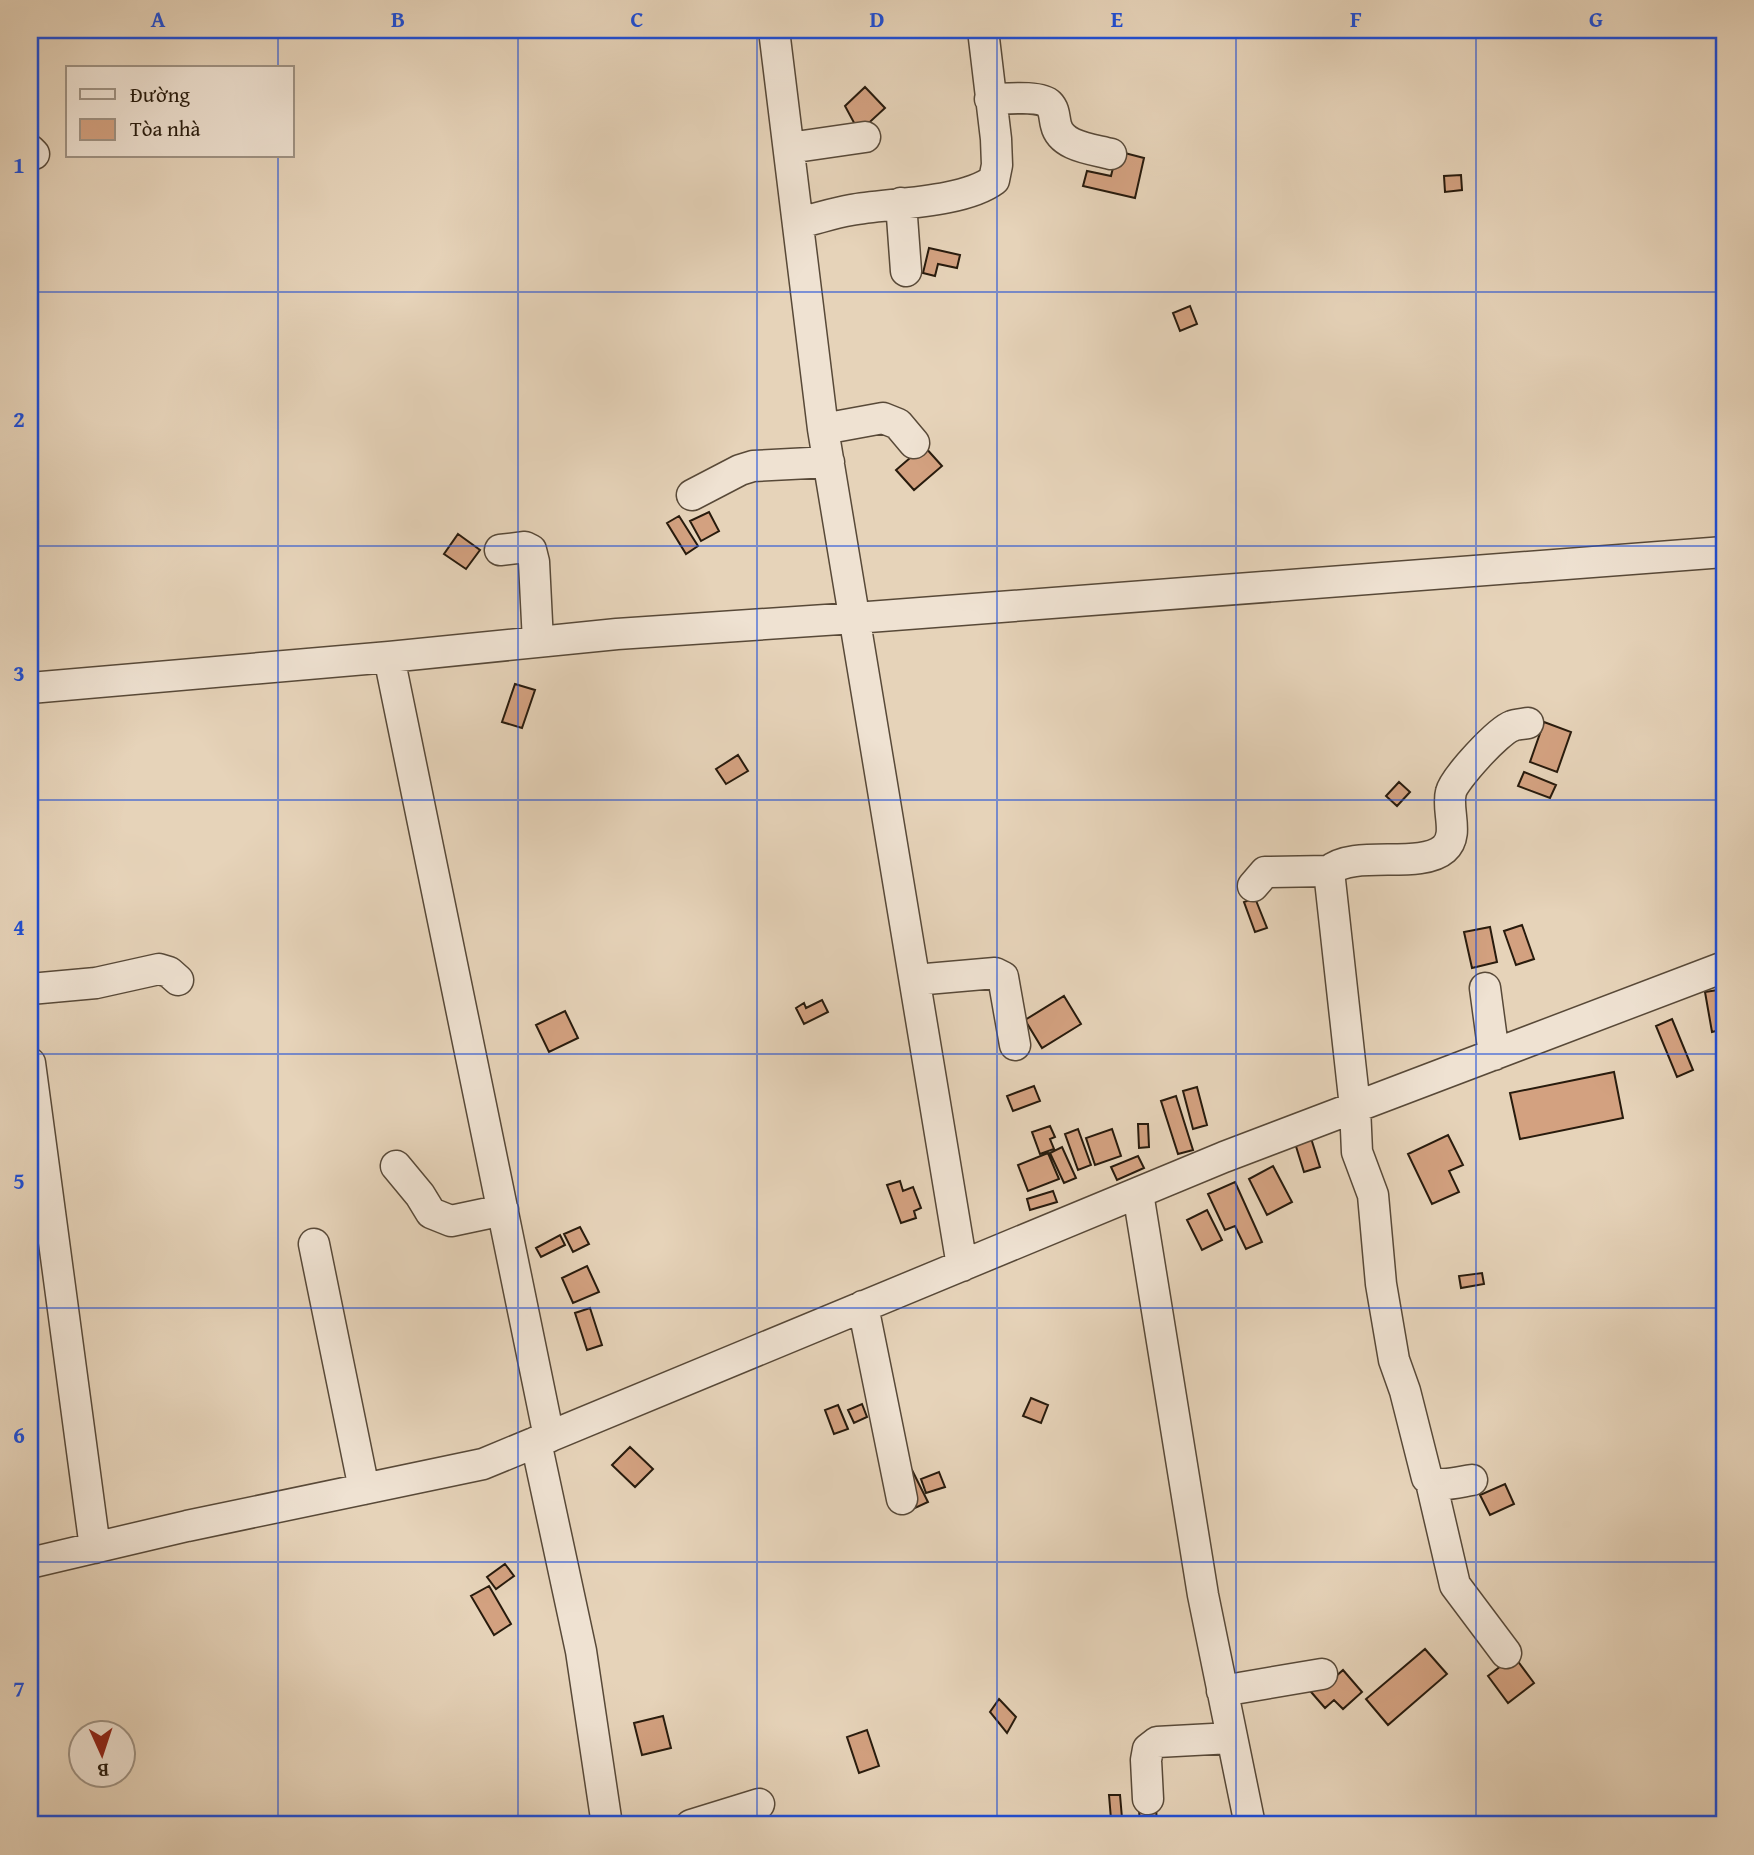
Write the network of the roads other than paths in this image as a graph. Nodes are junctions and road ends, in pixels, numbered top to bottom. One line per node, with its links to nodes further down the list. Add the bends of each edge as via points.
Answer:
1 (775, 30): 5 (street)
2 (983, 30): 3 (street)
3 (990, 99): 6 (street, via 1049,103 1056,127 1066,140); 7 (street, via 996,139 994,180 954,196)
4 (865, 137): 5 (street)
5 (789, 148): 8 (street)
6 (1111, 154)
7 (901, 203): 8 (street); 9 (street)
8 (798, 223): 10 (street)
9 (906, 271)
10 (823, 429): 11 (street, via 883,418 898,424); 12 (street)
11 (914, 443)
12 (829, 462): 13 (street, via 753,466); 16 (street)
13 (692, 495)
14 (500, 550): 17 (street, via 531,550)
15 (1724, 552): 16 (street)
16 (855, 618): 17 (street); 25 (street)
17 (538, 642): 18 (street)
18 (389, 657): 19 (street); 34 (street)
19 (30, 688)
20 (1528, 723): 21 (street, via 1513,725 1500,734 1459,776 1449,805 1452,833 1442,851 1425,858 1342,864)
21 (1329, 871): 22 (street, via 1265,872); 31 (street)
22 (1253, 886)
23 (1724, 967): 29 (street)
24 (178, 980): 27 (street, via 159,969 96,983)
25 (915, 980): 28 (street, via 995,973 1003,977); 36 (street)
26 (1485, 988): 29 (street)
27 (30, 989)
28 (1014, 1045)
29 (1493, 1055): 31 (street)
30 (30, 1063): 43 (street)
31 (1355, 1107): 33 (street); 40 (street, via 1357,1152 1373,1195 1394,1360)
32 (396, 1166): 34 (street, via 431,1213 451,1221)
33 (1138, 1193): 36 (street); 47 (street)
34 (503, 1210): 38 (street)
35 (314, 1244): 41 (street)
36 (962, 1266): 37 (street)
37 (863, 1306): 38 (street); 42 (street)
38 (542, 1440): 41 (street, via 483,1464); 51 (street)
39 (1472, 1480): 40 (street)
40 (1430, 1482): 45 (street, via 1455,1586)
41 (364, 1489): 43 (street)
42 (902, 1499)
43 (95, 1548): 44 (street)
44 (30, 1563)
45 (1506, 1653)
46 (1322, 1674): 47 (street)
47 (1222, 1691): 48 (street)
48 (1231, 1738): 49 (street, via 1157,1742 1148,1749 1146,1760); 53 (street)
49 (1148, 1799)
50 (759, 1804): 52 (street)
51 (607, 1825)
52 (691, 1825)
53 (1250, 1825)

